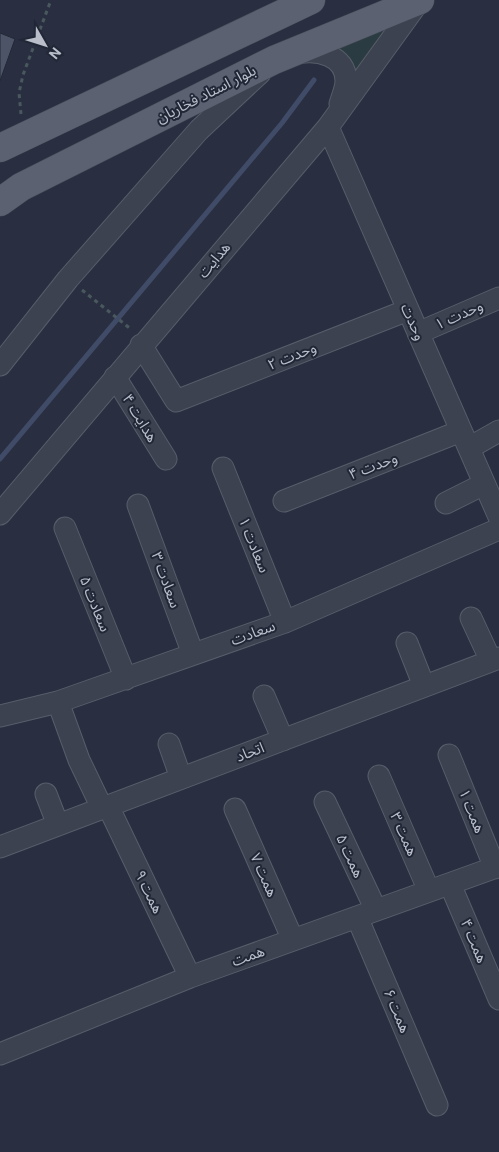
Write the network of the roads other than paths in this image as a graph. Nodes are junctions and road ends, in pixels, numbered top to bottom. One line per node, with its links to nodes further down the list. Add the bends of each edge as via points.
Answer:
1 (311, 0): 5 (main road)
2 (420, 0): 3 (main road, بلوار استاد فخاریان); 4 (street, هدایت)
3 (281, 58): 4 (street, via 310,51 326,53 342,65 346,81); 6 (main road, بلوار استاد فخاریان); 11 (street, via 200,130 68,278)
4 (332, 120): 8 (street, وحدت); 10 (street, هدایت)
5 (2, 149)
6 (7, 192)
7 (499, 298): 9 (street, وحدت ۱)
8 (408, 310): 9 (street, وحدت); 10 (street, وحدت ۲, via 176,401)
9 (418, 333): 14 (street, وحدت)
10 (142, 345): 12 (street, هدایت)
11 (0, 366)
12 (115, 377): 15 (street, هدایت ۴); 21 (street, هدایت)
13 (499, 431): 14 (street, وحدت ۴)
14 (465, 440): 17 (street, وحدت); 18 (street, وحدت ۴)
15 (166, 459)
16 (223, 468): 26 (street, سعادت ۱)
17 (484, 484): 19 (street); 22 (street, وحدت)
18 (284, 501)
19 (446, 502)
20 (138, 505): 28 (street, سعادت ۳)
21 (0, 514)
22 (499, 517)
23 (65, 528): 30 (street, سعادت ۵)
24 (499, 529): 26 (street, سعادت)
25 (472, 618): 29 (street)
26 (285, 622): 28 (street, سعادت)
27 (407, 643): 31 (street)
28 (193, 654): 30 (street, سعادت)
29 (495, 659): 31 (street, اتحاد)
30 (126, 679): 33 (street, سعادت)
31 (424, 686): 35 (street, اتحاد)
32 (264, 696): 35 (street)
33 (58, 702): 34 (street, سعادت); 42 (street, همت ۹, via 78,760)
34 (2, 711)
35 (283, 740): 39 (street, اتحاد)
36 (169, 744): 39 (street)
37 (450, 755): 46 (street, همت ۱)
38 (378, 776): 48 (street, همت ۳)
39 (181, 778): 42 (street, اتحاد)
40 (46, 794): 44 (street)
41 (324, 802): 49 (street, همت ۵)
42 (105, 807): 44 (street, اتحاد); 51 (street, همت ۹)
43 (234, 809): 50 (street, همت ۷)
44 (58, 825): 45 (street, اتحاد)
45 (0, 847)
46 (497, 867): 47 (street, همت)
47 (450, 884): 48 (street, همت); 52 (street, همت ۴)
48 (429, 891): 49 (street, همت)
49 (366, 914): 50 (street, همت); 54 (street, همت ۶)
50 (293, 940): 51 (street, همت)
51 (190, 977): 53 (street, همت)
52 (499, 999)
53 (1, 1052)
54 (437, 1105)

